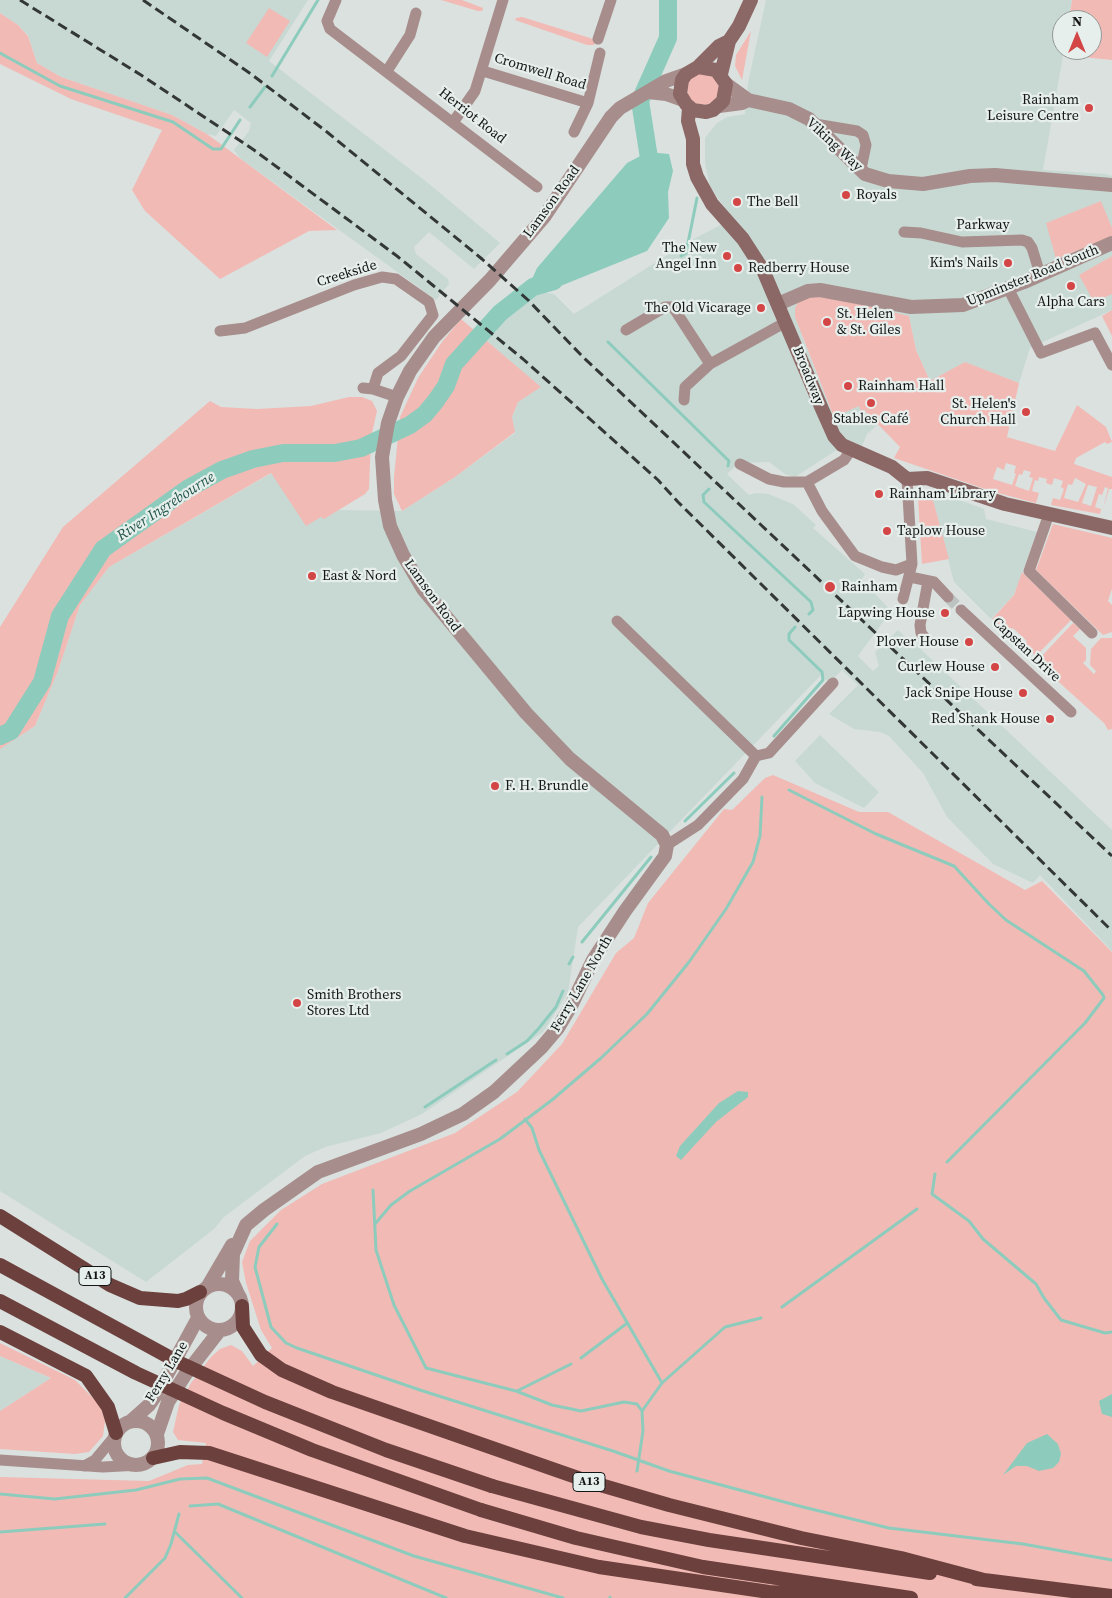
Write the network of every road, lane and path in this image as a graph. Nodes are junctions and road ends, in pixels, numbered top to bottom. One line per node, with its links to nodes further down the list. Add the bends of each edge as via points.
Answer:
1 (336, 0): 11 (street, Herriot Road, via 327,21 330,29)
2 (503, 0): 9 (street)
3 (611, 0): 6 (street)
4 (751, 0): 7 (main road)
5 (416, 13): 11 (street, via 410,35)
6 (598, 39)
7 (729, 41): 10 (main road); 12 (main road)
8 (600, 53): 15 (street, Cromwell Road)
9 (483, 70): 15 (street, Cromwell Road); 19 (street, via 475,91)
10 (692, 70): 12 (main road, via 711,67); 13 (street, Lamson Road); 16 (main road, via 680,87)
11 (387, 71): 19 (street, Herriot Road)
12 (723, 79): 14 (street); 17 (main road, via 726,95)
13 (648, 92): 16 (street, via 666,94); 36 (street, Lamson Road, via 625,105 606,123 539,223 490,280 434,337 410,371)
14 (748, 100): 17 (street); 20 (street, Viking Way, via 789,109)
15 (588, 102): 21 (street, Cromwell Road)
16 (686, 104): 18 (main road); 22 (main road, Broadway)
17 (719, 106): 18 (main road)
18 (706, 112): 22 (main road)
19 (454, 121): 25 (street, Herriot Road)
20 (814, 124): 23 (street, Viking Way); 23 (street, via 864,135 866,145)
21 (574, 132)
22 (693, 139): 30 (main road, Broadway, via 693,164 697,177 712,204 743,239 763,270)
23 (861, 169): 24 (street, Viking Way, via 865,174 888,180 923,184 970,176 1010,176)
24 (1112, 185)
25 (537, 187)
26 (904, 232): 28 (street, Parkway, via 962,242 1022,240 1032,248)
27 (1112, 244): 28 (street, Upminster Road South)
28 (1040, 274): 29 (street, Upminster Road South)
29 (1008, 288): 30 (street, Upminster Road South, via 963,305 938,308 911,307 820,290); 35 (street, via 1040,352 1095,333)
30 (778, 304): 31 (main road, Broadway)
31 (786, 322): 34 (street); 38 (main road, Broadway, via 834,436)
32 (626, 330): 34 (street, via 664,307 673,307)
33 (220, 331): 36 (street, Creekside, via 244,328 374,279 400,280 429,302 433,314 401,356 378,373 368,388)
34 (710, 364): 37 (street, via 684,386)
35 (1112, 365)
36 (397, 397): 56 (street, Lamson Road, via 382,457 384,500 390,526 423,589 526,713 570,759 662,835)
37 (684, 400)
38 (851, 450): 40 (main road, Broadway, via 892,467); 41 (street, via 844,460)
39 (740, 464): 41 (street, via 768,479)
40 (907, 479): 42 (main road, via 927,478 1006,504); 44 (street)
41 (807, 482): 44 (street, via 822,512 855,556 896,570)
42 (1050, 514): 43 (main road); 51 (street, via 1029,571)
43 (1112, 528)
44 (912, 564): 45 (street)
45 (910, 577): 46 (street); 48 (street)
46 (928, 581): 47 (street, via 934,582); 52 (street, via 920,625)
47 (948, 597)
48 (903, 598)
49 (961, 610): 54 (street, Capstan Drive)
50 (617, 621): 55 (street)
51 (1092, 633)
52 (927, 640)
53 (832, 683): 55 (street, via 769,753)
54 (1071, 712)
55 (756, 756): 56 (street, via 743,779 698,825)
56 (667, 845): 58 (street, Ferry Lane North, via 665,856 593,960 558,1028 512,1076 471,1109 442,1125 318,1172 246,1225)
57 (0, 1216): 60 (highway, A13, via 110,1285 140,1298 178,1301)
58 (238, 1240): 60 (street, Ferry Lane North); 61 (street, Ferry Lane North, via 231,1265)
59 (0, 1265): 74 (highway, A13, bridge, via 178,1362 265,1402 386,1450 492,1486 641,1527)
60 (204, 1289): 61 (street, via 224,1284); 64 (street, via 195,1305)
61 (237, 1292): 63 (street)
62 (0, 1301): 77 (highway, bridge, via 136,1373 223,1413 321,1454 480,1510 576,1538 703,1567)
63 (242, 1306): 65 (street, via 233,1325); 74 (highway, A13, via 243,1327 260,1355 282,1370 332,1392 590,1482 669,1505)
64 (198, 1318): 65 (street, via 207,1328); 67 (street, Ferry Lane, via 156,1395)
65 (220, 1330): 68 (street, Ferry Lane, via 168,1402)
66 (0, 1332): 69 (highway, via 86,1376 108,1407)
67 (131, 1421): 68 (street, via 144,1421); 69 (street)
68 (157, 1434): 70 (street, via 159,1447)
69 (115, 1435): 72 (street, via 120,1458 132,1465); 73 (street, via 95,1460)
70 (153, 1458): 72 (street); 76 (highway, via 180,1452 209,1453 465,1536 599,1567 769,1592)
71 (0, 1460): 73 (street)
72 (140, 1465): 73 (street)
73 (84, 1466)
74 (984, 1580): 75 (highway, A13)
75 (1112, 1596)
76 (869, 1598)
77 (911, 1598)

